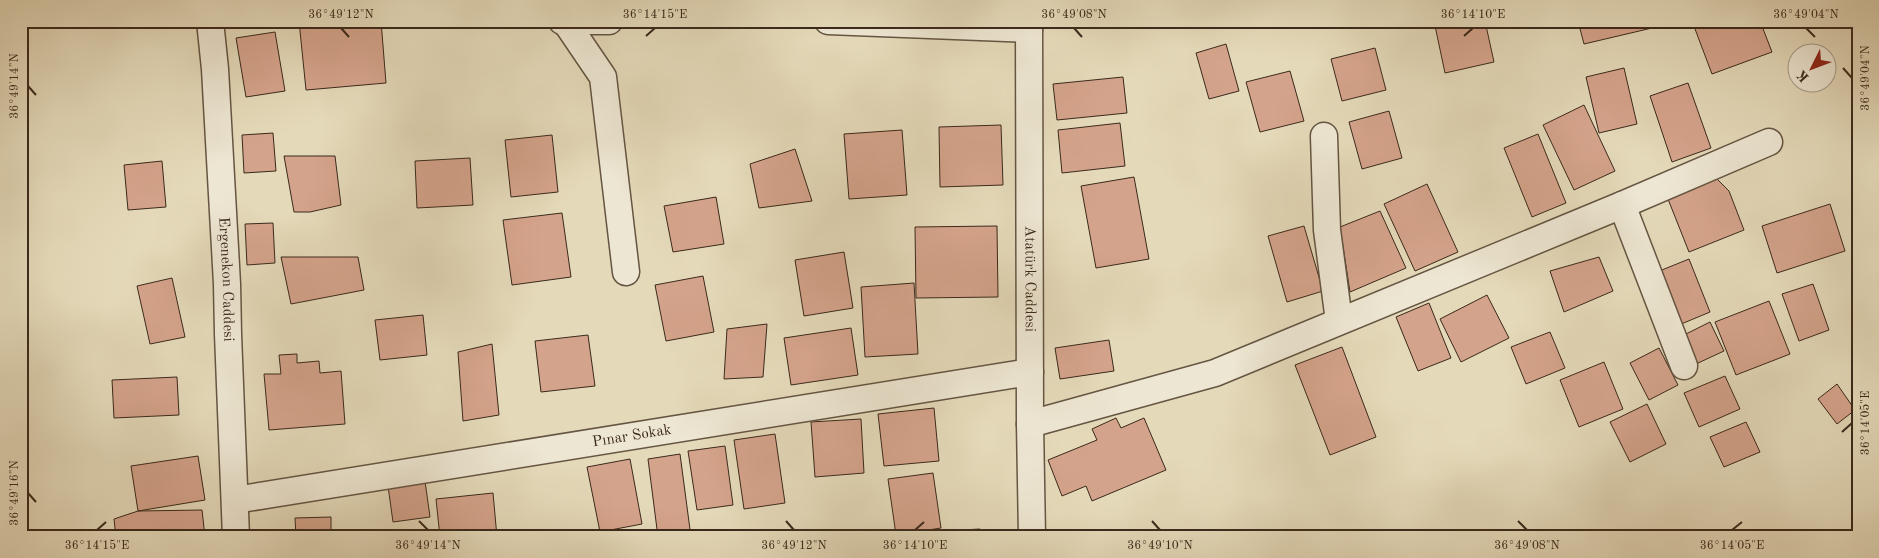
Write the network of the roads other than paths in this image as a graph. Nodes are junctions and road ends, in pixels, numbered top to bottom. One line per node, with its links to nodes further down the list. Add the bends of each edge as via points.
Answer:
1 (210, 21): 14 (street, Ergenekon Caddesi, via 227,274)
2 (564, 21): 3 (street); 9 (street, via 603,76)
3 (610, 21)
4 (828, 21): 5 (street)
5 (1029, 25): 12 (street, Atatürk Caddesi)
6 (1324, 136): 10 (street, via 1327,230)
7 (1769, 142): 8 (street)
8 (1622, 205): 10 (street); 11 (street)
9 (626, 272)
10 (1339, 321): 13 (street, via 1215,373)
11 (1684, 366)
12 (1030, 372): 13 (street, Atatürk Caddesi); 14 (street, Pınar Sokak)
13 (1030, 424): 16 (street, Atatürk Caddesi)
14 (235, 500): 15 (street, Ergenekon Caddesi)
15 (236, 537)
16 (1032, 537)

